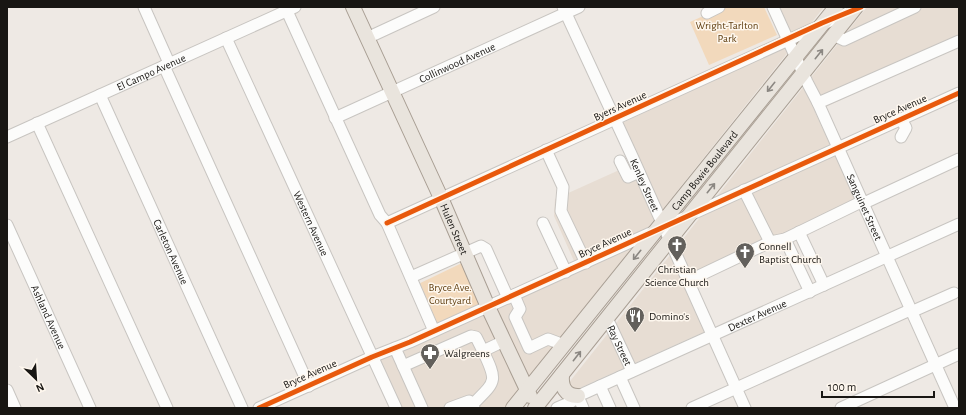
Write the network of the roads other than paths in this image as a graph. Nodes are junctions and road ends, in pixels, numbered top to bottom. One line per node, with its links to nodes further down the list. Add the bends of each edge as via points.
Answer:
1 (144, 7): 20 (street)
2 (353, 7): 16 (main road, Hulen Street)
3 (434, 7): 16 (street)
4 (579, 7): 11 (street, Collinwood Avenue)
5 (719, 7): 12 (street)
6 (773, 7): 17 (street, Sanguinet Street)
7 (836, 7): 13 (main road, Camp Bowie Boulevard)
8 (915, 7): 14 (street, via 844,40)
9 (857, 8): 13 (street, Byers Avenue); 14 (main road, Camp Bowie Boulevard)
10 (291, 9): 15 (street, El Campo Avenue); 26 (street)
11 (564, 10): 22 (street, Collinwood Avenue); 27 (street, Kenley Street)
12 (707, 13)
13 (822, 23): 17 (street, Byers Avenue); 19 (main road, Camp Bowie Boulevard)
14 (833, 35): 21 (main road, Camp Bowie Boulevard, one-way to 14)
15 (226, 38): 20 (street, El Campo Avenue); 70 (street, Western Avenue)
16 (367, 38): 22 (main road, Hulen Street)
17 (788, 39): 19 (street, Sanguinet Street); 27 (street, Byers Avenue)
18 (959, 41): 25 (street)
19 (795, 57): 21 (street, Sanguinet Street); 45 (main road, Camp Bowie Boulevard, one-way to 45)
20 (167, 65): 24 (street, El Campo Avenue); 76 (street)
21 (803, 74): 25 (street, Sanguinet Street); 40 (main road, Camp Bowie Boulevard, one-way to 21)
22 (391, 92): 26 (street, Collinwood Avenue); 38 (main road, Hulen Street)
23 (959, 93): 28 (street, Bryce Avenue)
24 (100, 95): 29 (street, El Campo Avenue); 86 (street, Carleton Avenue)
25 (818, 103): 32 (street, Sanguinet Street)
26 (335, 118): 41 (street, via 380,215)
27 (615, 119): 33 (street, Byers Avenue); 36 (street, Kenley Street)
28 (901, 119): 30 (street, via 906,128); 32 (street, Bryce Avenue)
29 (37, 123): 31 (street, El Campo Avenue); 85 (street)
30 (901, 136)
31 (7, 137)
32 (837, 148): 37 (street, Bryce Avenue); 39 (street, Sanguinet Street)
33 (546, 150): 38 (street, Byers Avenue); 52 (street, via 563,187 561,211)
34 (959, 159): 39 (street)
35 (620, 161): 36 (street, via 628,177)
36 (639, 172): 45 (street, Kenley Street)
37 (744, 190): 40 (street, Bryce Avenue); 49 (street)
38 (441, 198): 41 (street, Byers Avenue); 50 (main road, Hulen Street)
39 (862, 203): 46 (street); 51 (street, Sanguinet Street)
40 (690, 216): 45 (street, Bryce Avenue); 48 (main road, Camp Bowie Boulevard)
41 (387, 223): 54 (street)
42 (543, 223): 53 (street)
43 (959, 224): 51 (street, Dexter Avenue)
44 (7, 225): 84 (street, Ashland Avenue)
45 (661, 227): 48 (street, Kenley Street); 52 (street, Bryce Avenue); 66 (main road, Camp Bowie Boulevard, one-way to 66)
46 (799, 232): 47 (street); 56 (street)
47 (785, 239): 49 (street); 57 (street)
48 (670, 241): 55 (street, Kenley Street); 62 (main road, Camp Bowie Boulevard)
49 (770, 242): 55 (street)
50 (465, 253): 54 (street); 59 (street, via 481,246 486,249); 60 (main road, Hulen Street)
51 (886, 257): 56 (street, Dexter Avenue); 61 (street, Sanguinet Street)
52 (586, 263): 53 (street, Bryce Avenue)
53 (566, 272): 59 (street, Bryce Avenue)
54 (411, 277): 63 (street)
55 (688, 281): 64 (street, Kenley Street)
56 (824, 286): 57 (street, Dexter Avenue)
57 (810, 292): 64 (street, Dexter Avenue)
58 (954, 293): 61 (street)
59 (511, 296): 60 (street, Bryce Avenue); 66 (street, via 520,309 515,317 529,348 548,339)
60 (488, 307): 63 (street, Bryce Avenue); 65 (main road, Hulen Street)
61 (911, 311): 71 (street, Sanguinet Street); 78 (street)
62 (606, 318): 73 (street, Ray Street); 74 (main road, Camp Bowie Boulevard, one-way to 62)
63 (434, 331): 67 (street, Bryce Avenue)
64 (713, 335): 73 (street, Dexter Avenue); 78 (street, Kenley Street)
65 (504, 341): 68 (street); 80 (main road, Hulen Street)
66 (564, 345): 80 (main road, Camp Bowie Boulevard)
67 (395, 348): 70 (street, Bryce Avenue); 72 (street)
68 (483, 351): 72 (street, via 476,337 471,336); 82 (street, via 494,381)
69 (959, 354): 71 (street)
70 (372, 357): 76 (street, Bryce Avenue); 88 (street, Western Avenue)
71 (935, 365): 98 (street); 99 (street, Sanguinet Street)
72 (403, 366): 89 (street)
73 (632, 372): 75 (street, Dexter Avenue)
74 (562, 375): 81 (main road, via 563,387); 92 (main road, Camp Bowie Boulevard)
75 (620, 377): 77 (street, Dexter Avenue); 95 (street)
76 (309, 386): 87 (street, Bryce Avenue)
77 (600, 386): 81 (street, Dexter Avenue); 94 (street)
78 (736, 389): 96 (street); 97 (street, Kenley Street)
79 (7, 390): 83 (street)
80 (527, 390): 91 (main road, Camp Bowie Boulevard); 92 (main road, Hulen Street)
81 (580, 402): 93 (street, Dexter Avenue, via 571,402)
82 (474, 406): 90 (street, via 469,401)
83 (15, 408)
84 (90, 408)
85 (167, 408)
86 (242, 408)
87 (259, 408)
88 (396, 408)
89 (422, 408)
90 (450, 408)
91 (513, 408)
92 (535, 408)
93 (557, 408)
94 (610, 408)
95 (634, 408)
96 (692, 408)
97 (745, 408)
98 (841, 408)
99 (955, 408)

